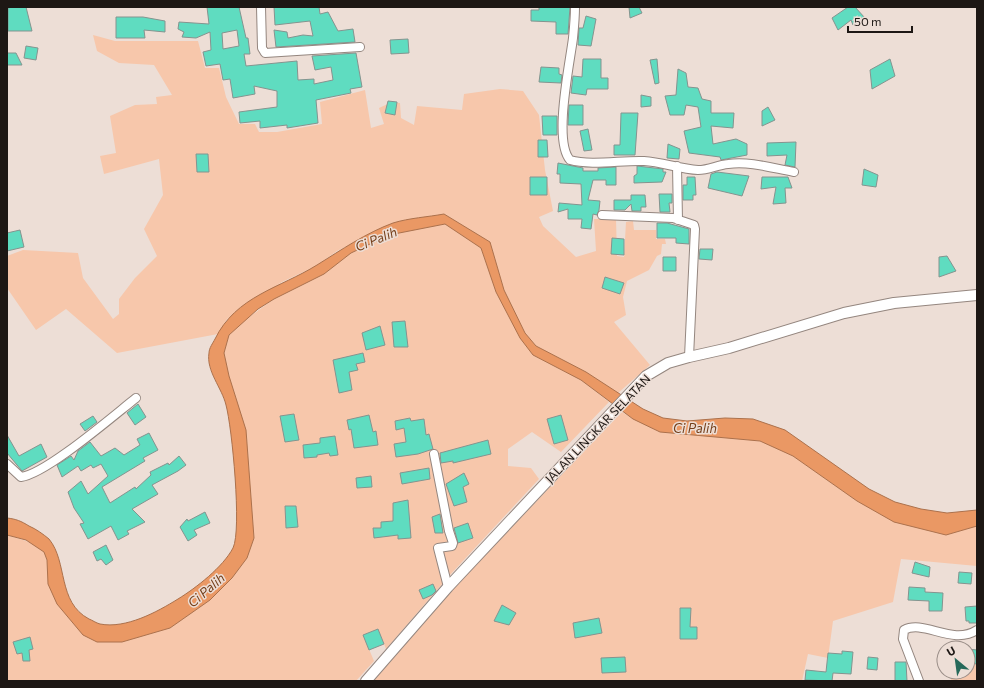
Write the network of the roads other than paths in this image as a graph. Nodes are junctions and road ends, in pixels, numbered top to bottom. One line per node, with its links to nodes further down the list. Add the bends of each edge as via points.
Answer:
1 (260, 7): 3 (street, via 262,48 265,53)
2 (575, 7): 4 (street, via 563,112 567,156 577,162 644,161)
3 (360, 47)
4 (677, 166): 5 (street, via 701,170 742,163); 7 (street)
5 (794, 172)
6 (602, 215): 7 (street)
7 (678, 220): 9 (street, via 692,224 695,229)
8 (977, 295): 9 (street, JALAN LINGKAR SELATAN, via 894,303 844,313 729,348)
9 (689, 357): 13 (street, JALAN LINGKAR SELATAN, via 668,364 646,376)
10 (136, 398): 12 (street, via 86,438 36,472 21,477)
11 (434, 454): 13 (street, via 453,543 452,546 438,548)
12 (7, 464)
13 (448, 587): 15 (street, JALAN LINGKAR SELATAN)
14 (977, 630): 16 (street, via 960,636 936,630 904,630 903,639)
15 (366, 681)
16 (919, 681)

